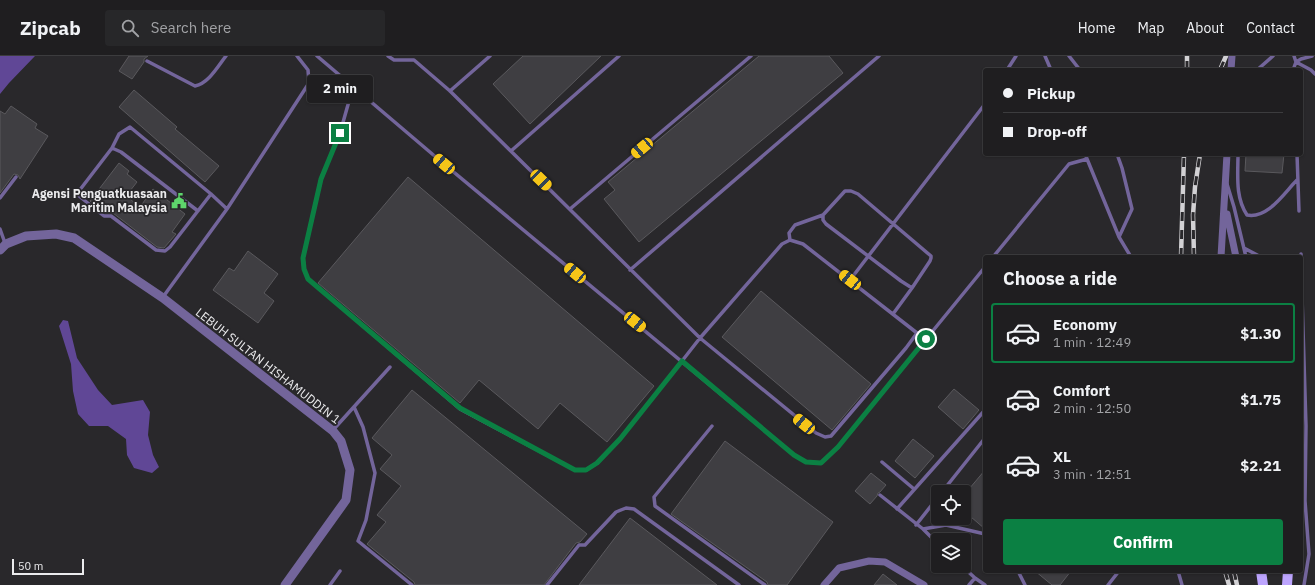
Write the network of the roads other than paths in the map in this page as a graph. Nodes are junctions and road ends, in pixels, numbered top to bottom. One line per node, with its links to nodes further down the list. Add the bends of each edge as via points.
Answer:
1 (226, 56): 18 (lane, via 208,78 195,86)
2 (297, 56): 45 (lane, via 308,70 309,83)
3 (317, 56): 27 (lane)
4 (388, 56): 17 (lane, via 394,60)
5 (418, 56): 17 (lane)
6 (490, 56): 28 (lane)
7 (619, 56): 31 (lane)
8 (751, 56): 44 (lane)
9 (879, 56): 63 (lane)
10 (1016, 56): 20 (lane)
11 (1046, 56): 21 (lane)
12 (1070, 56): 22 (lane)
13 (1232, 56): 23 (street)
14 (1272, 56): 24 (lane)
15 (1294, 56): 19 (lane)
16 (1312, 56): 19 (lane)
17 (414, 60): 28 (lane)
18 (147, 61)
19 (1296, 62): 25 (lane); 26 (lane)
20 (1008, 68)
21 (1050, 68)
22 (1079, 68)
23 (1231, 68)
24 (1259, 68)
25 (1294, 68)
26 (1315, 74)
27 (353, 87): 70 (lane); 70 (lane, via 340,133 321,179 303,258 304,269 308,279 460,408 575,470 586,470 597,463 620,439)
28 (450, 91): 31 (lane)
29 (983, 107): 49 (lane)
30 (112, 148): 41 (lane, via 119,134 130,127); 46 (lane, via 121,152); 46 (lane, via 79,191 78,196 104,216 111,216 156,250 165,251)
31 (511, 151): 44 (lane)
32 (1086, 156): 37 (lane)
33 (1118, 156): 51 (lane, via 1132,209)
34 (1227, 156): 39 (street)
35 (1238, 156): 40 (lane, via 1239,196 1247,215 1268,211)
36 (1297, 156): 40 (lane)
37 (1087, 159): 51 (lane); 55 (lane, via 1069,164)
38 (16, 177): 42 (lane)
39 (1226, 179): 43 (street); 54 (lane)
40 (1297, 180): 47 (lane)
41 (211, 194): 45 (lane); 46 (lane)
42 (0, 198)
43 (1224, 204): 57 (street); 58 (street)
44 (570, 209): 63 (lane)
45 (227, 210): 66 (lane)
46 (198, 211)
47 (1299, 211)
48 (823, 215): 49 (lane, via 845,191 850,191 858,194); 52 (lane, via 795,225 789,233); 61 (lane, via 826,224)
49 (894, 224): 61 (lane); 65 (lane, via 931,256)
50 (0, 229): 53 (lane)
51 (1119, 237): 56 (lane)
52 (790, 240): 64 (lane, via 803,244); 69 (lane, via 782,244)
53 (3, 247): 66 (street, LEBUH SULTAN HISHAMUDDIN 1, via 26,236 56,234 74,238)
54 (1244, 248): 59 (lane); 60 (lane)
55 (995, 255)
56 (1130, 255)
57 (1221, 255)
58 (1236, 255)
59 (1246, 255)
60 (1257, 255)
61 (869, 256): 64 (lane); 65 (lane)
62 (983, 269): 70 (lane, via 838,447 821,463 806,462 794,455)
63 (630, 270): 69 (lane)
64 (850, 280): 67 (lane)
65 (912, 288): 67 (lane)
66 (163, 298): 75 (street, LEBUH SULTAN HISHAMUDDIN 1)
67 (893, 314): 69 (lane, via 917,333 831,436 825,437 816,433)
68 (1303, 328): 110 (lane, via 1309,554)
69 (700, 338): 70 (lane)
70 (682, 361)
71 (390, 367): 72 (lane)
72 (354, 407): 75 (lane); 97 (lane, via 363,427 375,472 366,520 358,541)
73 (983, 412): 79 (lane)
74 (712, 426): 100 (lane, via 654,497 656,506)
75 (333, 431): 95 (street, LEBUH SULTAN HISHAMUDDIN 1, via 341,441 350,470 346,500)
76 (983, 441): 78 (lane)
77 (882, 462): 79 (lane)
78 (948, 485)
79 (914, 489): 82 (lane)
80 (880, 495): 82 (lane)
81 (931, 506): 83 (lane)
82 (897, 509): 83 (lane)
83 (916, 525): 84 (lane)
84 (923, 530): 85 (lane, via 946,525); 86 (lane)
85 (983, 534)
86 (931, 537)
87 (340, 571): 96 (lane)
88 (970, 573): 94 (lane)
89 (1019, 573): 105 (lane)
90 (1117, 573): 106 (lane)
91 (1179, 573): 107 (lane)
92 (1261, 573): 108 (main road)
93 (1288, 573): 109 (main road)
94 (975, 578): 103 (lane); 104 (lane)
95 (285, 585)
96 (330, 585)
97 (412, 585)
98 (547, 585): 99 (lane, via 579,545 585,545 616,512 626,508 634,508)
99 (739, 585)
100 (765, 585)
101 (824, 585): 102 (street, via 839,568 869,561 884,562)
102 (924, 585)
103 (969, 585)
104 (985, 585)
105 (1024, 585)
106 (1108, 585)
107 (1182, 585)
108 (1263, 585)
109 (1288, 585)
110 (1304, 585)

